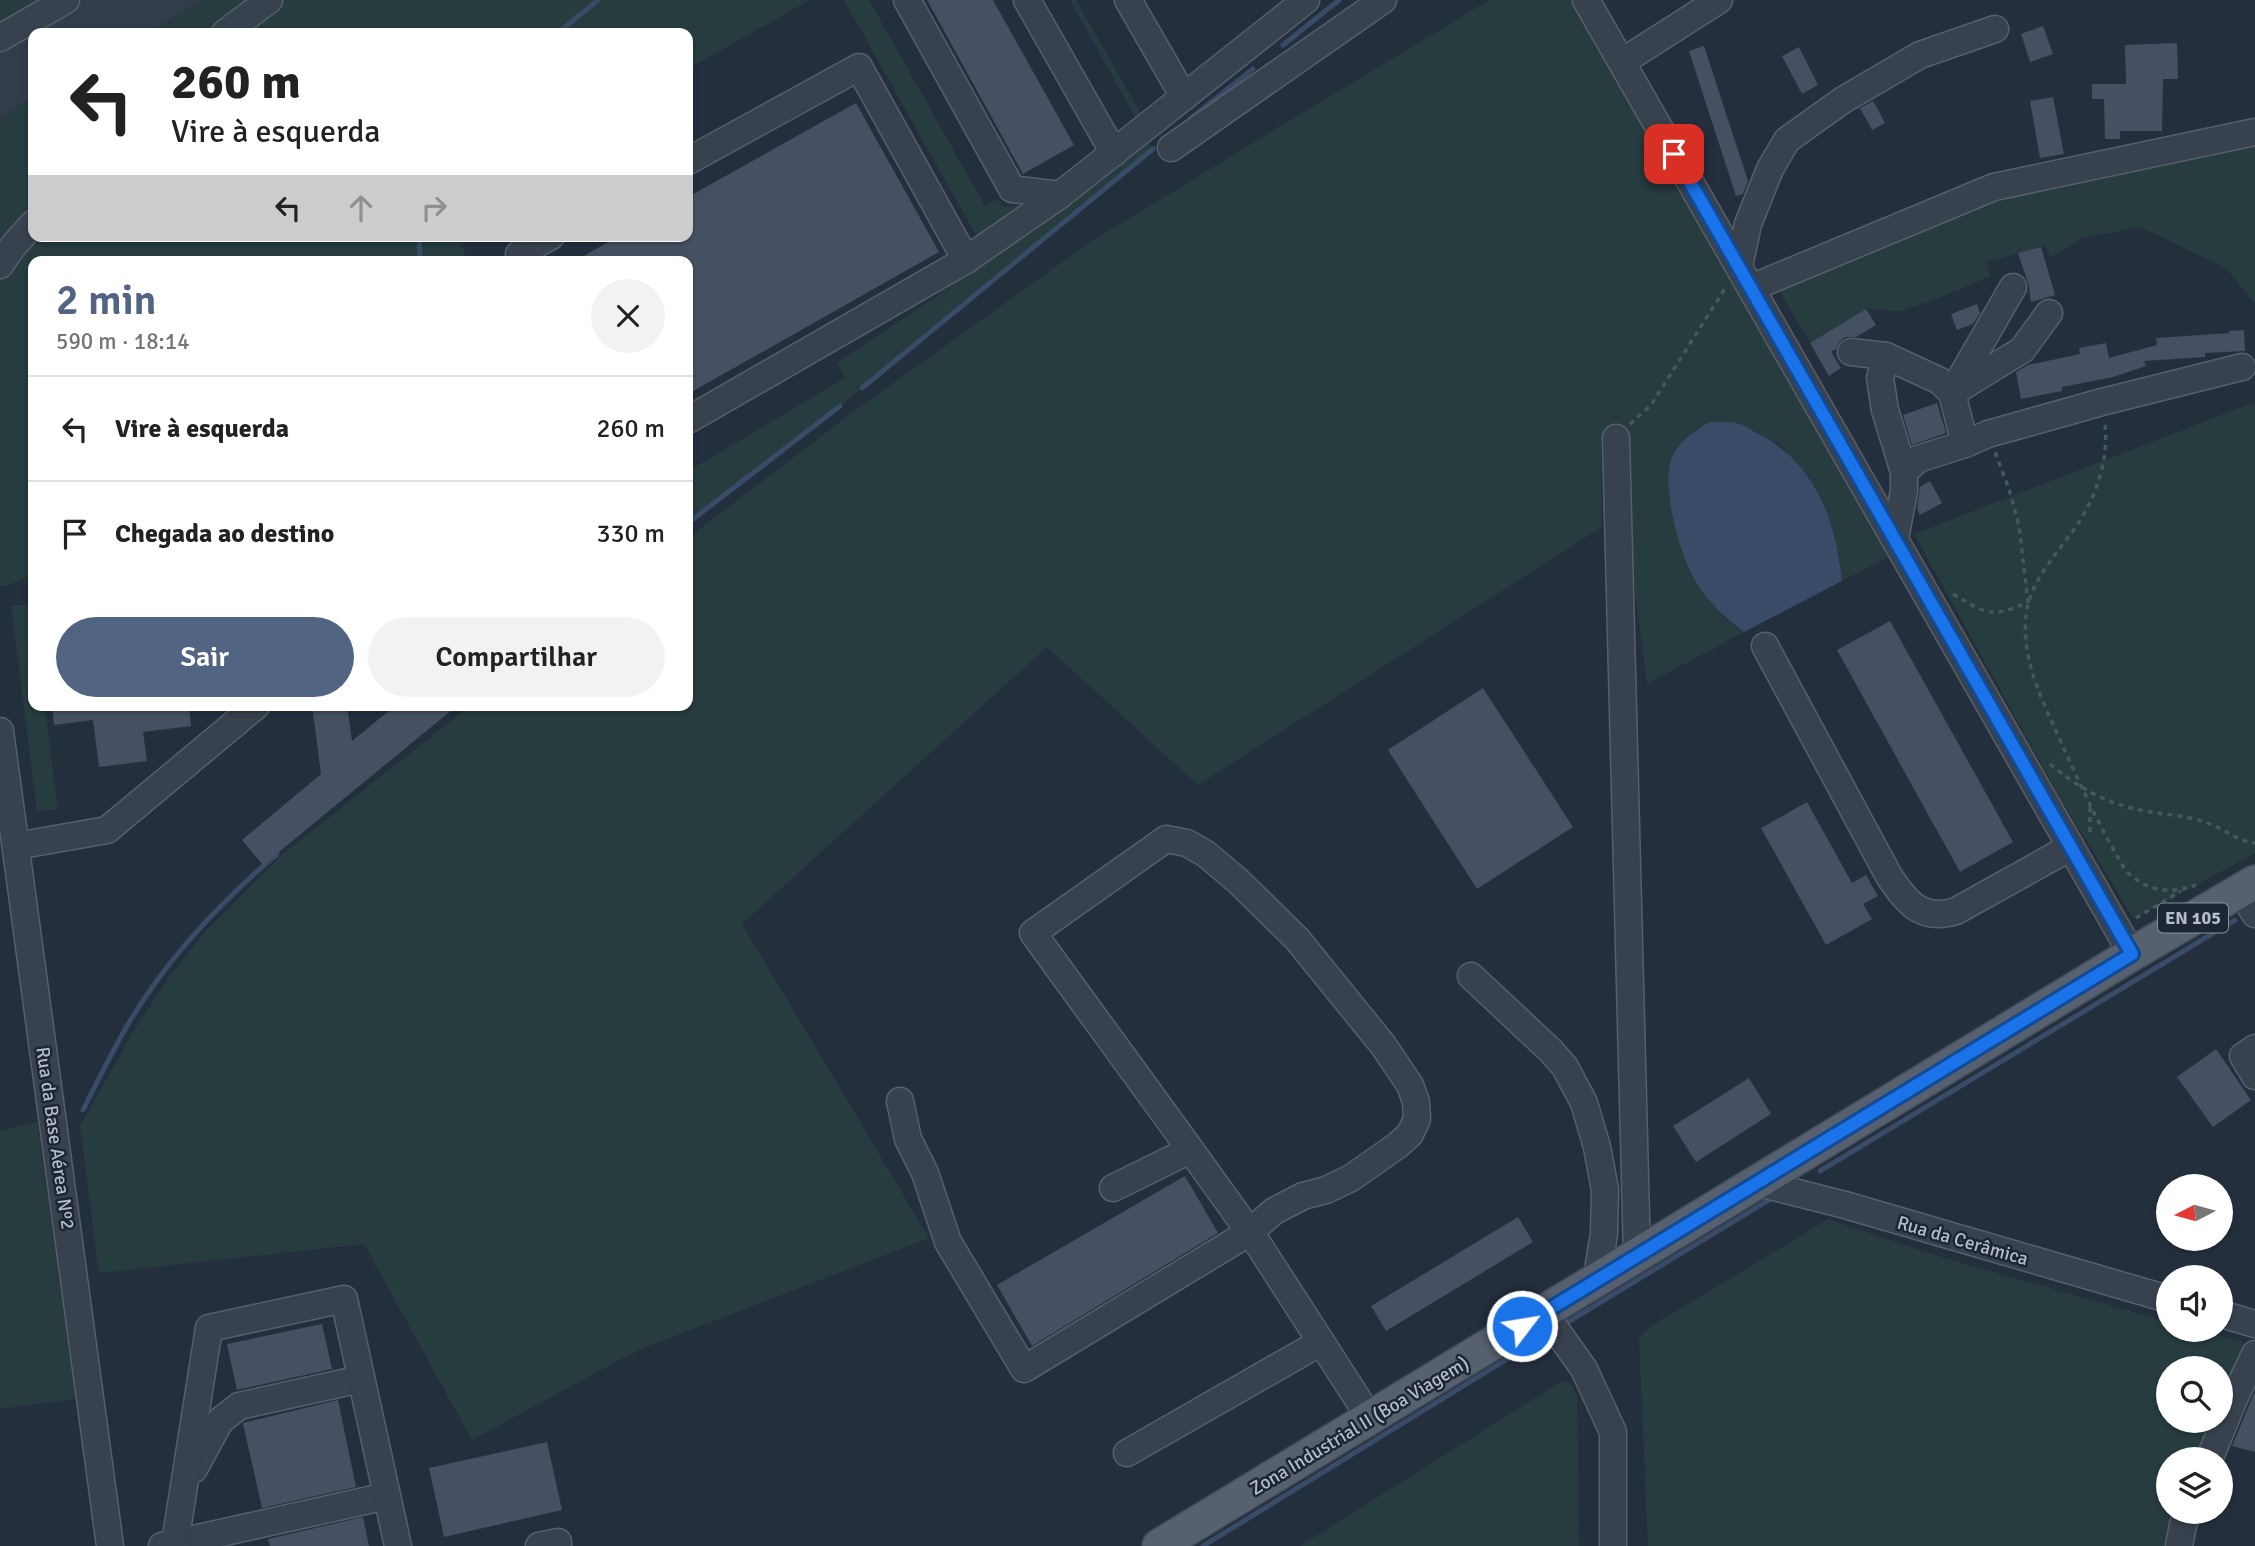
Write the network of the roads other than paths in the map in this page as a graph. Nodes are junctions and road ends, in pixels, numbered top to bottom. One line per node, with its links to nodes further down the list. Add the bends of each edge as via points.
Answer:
1 (66, 0): 12 (street)
2 (269, 0): 10 (street)
3 (907, 0): 21 (street, via 1012,189)
4 (1027, 0): 19 (street)
5 (1306, 0): 13 (street)
6 (1383, 0): 15 (street)
7 (1586, 0): 14 (street)
8 (1719, 0): 14 (street)
9 (1130, 1): 16 (street)
10 (232, 28)
11 (1995, 29): 27 (street, via 1920,55 1843,100 1787,140 1748,225)
12 (0, 38)
13 (1251, 44): 15 (street); 16 (street)
14 (1622, 62): 27 (street)
15 (1274, 77): 18 (street)
16 (1184, 97): 19 (street)
17 (2255, 132): 27 (street, via 1994,187)
18 (1171, 148)
19 (1114, 153): 21 (street)
20 (693, 158): 25 (street, via 859,66)
21 (1059, 195): 25 (street)
22 (28, 230): 26 (street)
23 (540, 242): 24 (street)
24 (520, 256)
25 (966, 260): 34 (street)
26 (0, 265)
27 (1745, 277): 38 (street)
28 (2013, 287): 33 (street)
29 (2049, 313): 33 (street, via 2022,351)
30 (1851, 352): 31 (street)
31 (1886, 356): 33 (street, via 1940,382); 37 (street, via 1880,378 1883,399)
32 (2242, 367): 36 (street)
33 (1952, 393): 36 (street)
34 (693, 417)
35 (1616, 438): 54 (street)
36 (1976, 439): 37 (street, via 1918,460)
37 (1904, 472): 38 (street)
38 (1895, 538): 43 (street)
39 (1765, 646): 43 (street, via 1889,876 1921,910 1932,915 1956,911)
40 (250, 711): 42 (street, via 107,830)
41 (0, 731): 42 (street, Rua da Base Aérea Nº2)
42 (16, 846): 70 (street, Rua da Base Aérea Nº2)
43 (2071, 847): 45 (street)
44 (2250, 895): 45 (main road, EN 105)
45 (2125, 942): 51 (main road, Zona Industrial II (Boa Viagem) / EN 105)
46 (1471, 975): 55 (street, via 1558,1059 1584,1103 1605,1190 1604,1234)
47 (2255, 1048): 48 (street, via 2243,1055)
48 (2255, 1076)
49 (900, 1101): 53 (street, via 908,1139 925,1173 948,1242 1024,1369)
50 (1190, 1150): 52 (street); 53 (street); 53 (street, via 1033,933 1166,839 1187,843 1206,854 1297,939 1384,1045 1416,1102 1417,1119 1398,1145 1351,1178 1274,1211)
51 (1758, 1184): 54 (main road, Zona Industrial II (Boa Viagem) / EN 105); 56 (street, Rua da Cerâmica)
52 (1113, 1188)
53 (1250, 1232): 60 (street)
54 (1637, 1256): 55 (main road, Zona Industrial II (Boa Viagem) / EN 105)
55 (1595, 1282): 57 (main road, Zona Industrial II (Boa Viagem) / EN 105)
56 (2156, 1296)
57 (1544, 1313): 63 (main road, Zona Industrial II (Boa Viagem) / EN 105); 75 (street, via 1584,1369 1613,1432)
58 (2233, 1318): 59 (street)
59 (2255, 1324)
60 (1321, 1342): 63 (street); 65 (street)
61 (2255, 1354): 64 (street)
62 (362, 1379): 66 (street, via 230,1412); 66 (street, via 344,1299 209,1328); 67 (street)
63 (1370, 1418): 74 (main road, Zona Industrial II (Boa Viagem) / EN 105)
64 (2214, 1447)
65 (1127, 1453)
66 (184, 1489): 69 (street)
67 (387, 1496): 69 (street); 71 (street)
68 (2183, 1524): 76 (street)
69 (172, 1545)
70 (110, 1546)
71 (398, 1546)
72 (539, 1546): 73 (street, via 558,1542)
73 (558, 1546)
74 (1159, 1546)
75 (1613, 1546)
76 (2179, 1546)

